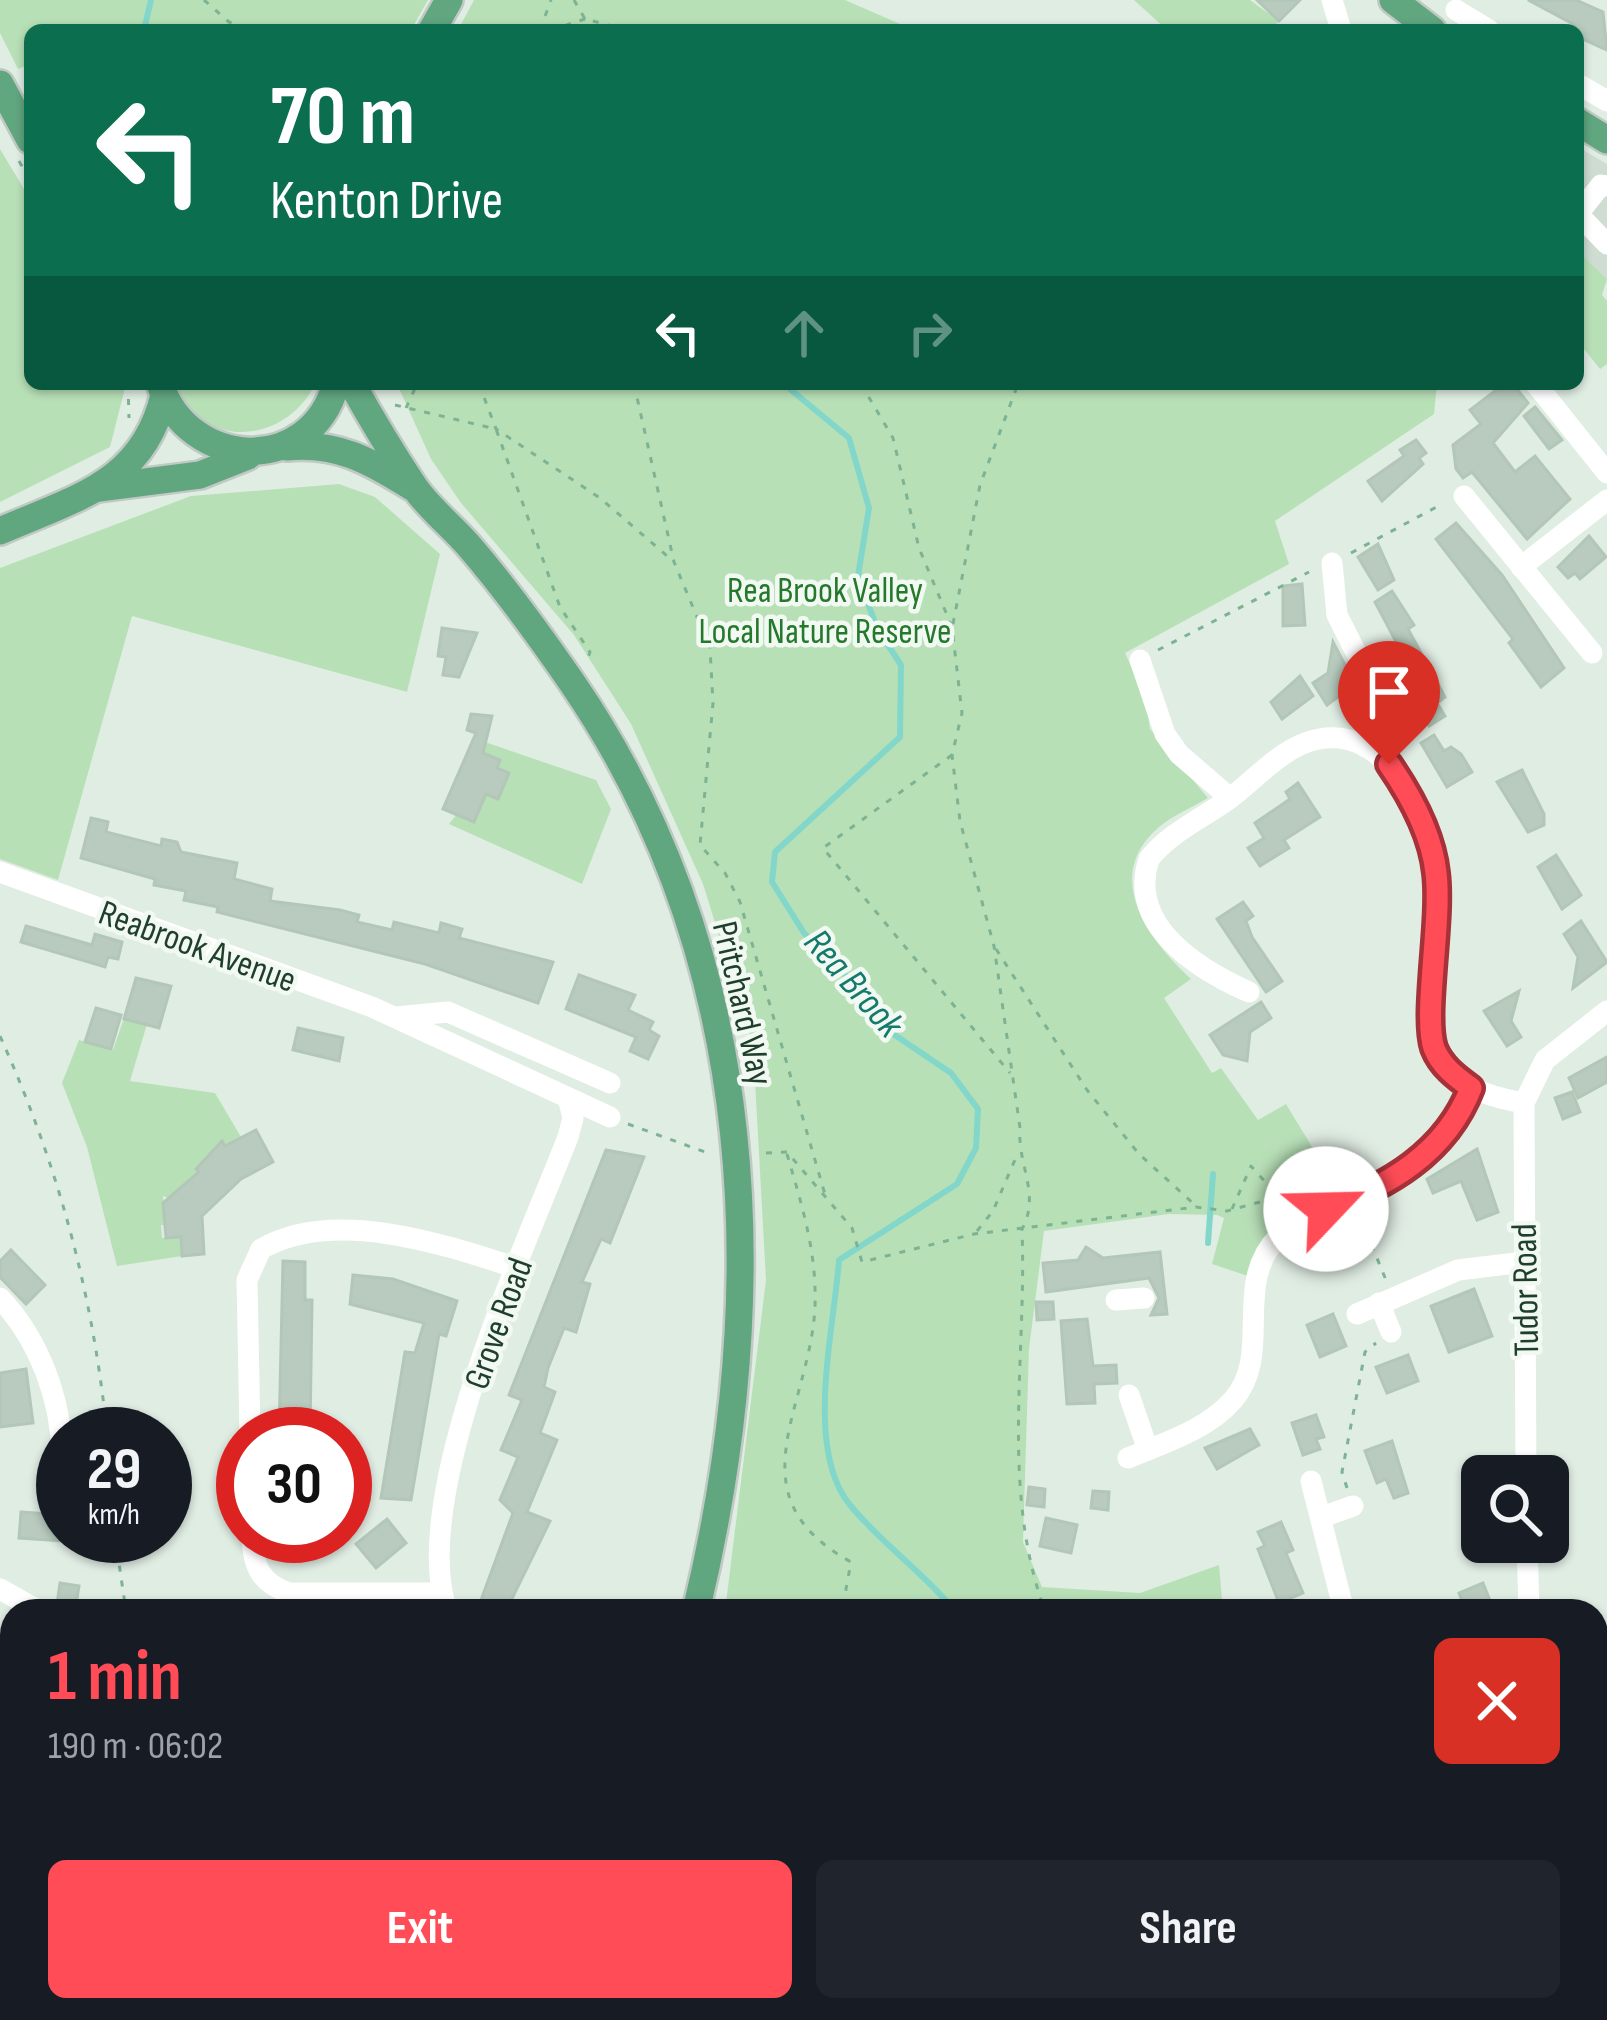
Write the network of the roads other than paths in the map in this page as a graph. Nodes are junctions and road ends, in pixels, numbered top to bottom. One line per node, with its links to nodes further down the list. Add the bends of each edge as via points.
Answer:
1 (1393, 0): 3 (main road)
2 (1456, 10): 4 (street)
3 (1424, 24)
4 (1479, 24)
5 (0, 84): 6 (main road)
6 (24, 129)
7 (1607, 186): 8 (street)
8 (1584, 206)
9 (1584, 220): 10 (street)
10 (1607, 244)
11 (162, 390): 15 (main road, via 196,437 228,451); 17 (main road, via 140,455)
12 (333, 390): 15 (main road, via 315,424)
13 (356, 390): 18 (main road, Pritchard Way)
14 (1542, 390): 16 (street)
15 (269, 450): 17 (main road, via 200,475); 18 (main road, Pritchard Way, via 317,444 356,453)
16 (1607, 472)
17 (98, 488): 21 (main road)
18 (416, 489): 56 (main road, Pritchard Way, via 566,674 628,777 683,902 726,1060 742,1338)
19 (1607, 500): 23 (street)
20 (1462, 504): 23 (street)
21 (0, 531)
22 (1332, 563): 26 (street, via 1337,615 1378,696)
23 (1521, 568): 24 (street)
24 (1592, 653)
25 (1140, 660): 27 (street, via 1165,734)
26 (1365, 747): 27 (street, via 1317,739); 33 (street, via 1389,764 1423,825 1440,923 1430,1024 1447,1070)
27 (1230, 798): 29 (street, via 1149,859 1145,896 1183,953)
28 (0, 872): 31 (street, Reabrook Avenue)
29 (1249, 992)
30 (1607, 1011): 35 (street, via 1545,1060)
31 (396, 1017): 32 (street, Reabrook Avenue, via 448,1012); 34 (street, Reabrook Avenue)
32 (610, 1083)
33 (1471, 1088): 35 (street); 45 (street, via 1454,1123 1410,1168 1295,1223 1270,1246 1251,1288 1245,1382 1217,1414 1138,1454)
34 (569, 1102): 36 (street); 38 (street, Grove Road, via 568,1136)
35 (1524, 1103): 37 (street, Tudor Road)
36 (610, 1117)
37 (1524, 1262): 42 (street, via 1458,1270); 48 (street, Tudor Road)
38 (517, 1268): 47 (street, via 371,1233 294,1236 261,1249 247,1280); 55 (street, Grove Road, via 455,1450 439,1556)
39 (0, 1298): 46 (street, via 22,1326)
40 (1144, 1298): 41 (street)
41 (1116, 1300)
42 (1386, 1300): 43 (street); 44 (street)
43 (1357, 1314)
44 (1391, 1332)
45 (1129, 1395)
46 (58, 1407)
47 (249, 1407)
48 (1526, 1455)
49 (1311, 1481): 51 (street)
50 (1353, 1506): 51 (street)
51 (1322, 1517): 57 (street)
52 (256, 1563): 54 (street, via 270,1586 289,1593)
53 (1528, 1563): 58 (street)
54 (392, 1599)
55 (444, 1599)
56 (700, 1599)
57 (1341, 1599)
58 (1529, 1599)

